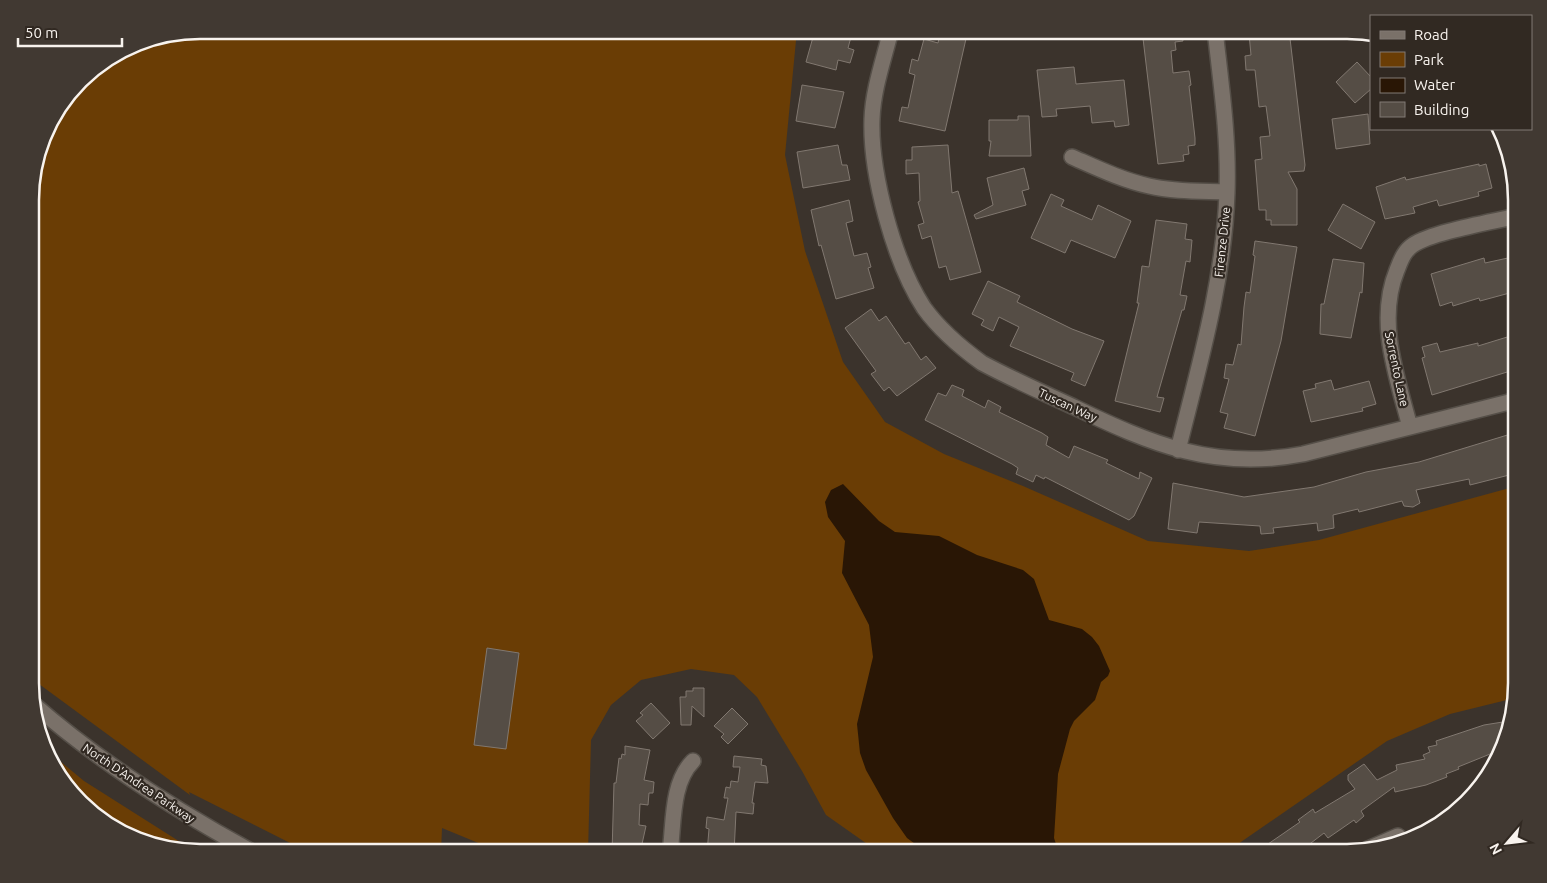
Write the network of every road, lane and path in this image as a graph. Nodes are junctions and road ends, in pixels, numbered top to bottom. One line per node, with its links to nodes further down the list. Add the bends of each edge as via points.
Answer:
1 (889, 39): 8 (street, Tuscan Way, via 875,90 872,117 875,166 896,246 924,308 941,329 982,363 1134,436)
2 (1216, 39): 4 (street, Firenze Drive, via 1227,147)
3 (1072, 157): 4 (street, via 1151,187)
4 (1227, 192): 8 (street, Firenze Drive, via 1218,280)
5 (1508, 218): 7 (street, Sorrento Lane, via 1428,238 1400,251 1390,291 1388,330)
6 (1508, 402): 7 (street, Tuscan Way)
7 (1410, 427): 8 (street, Tuscan Way, via 1285,458 1240,459)
8 (1178, 450)
9 (41, 711): 11 (street, North D'Andrea Parkway, via 68,734 181,813)
10 (693, 761): 12 (street, via 684,769 678,783)
11 (238, 844)
12 (671, 844)

